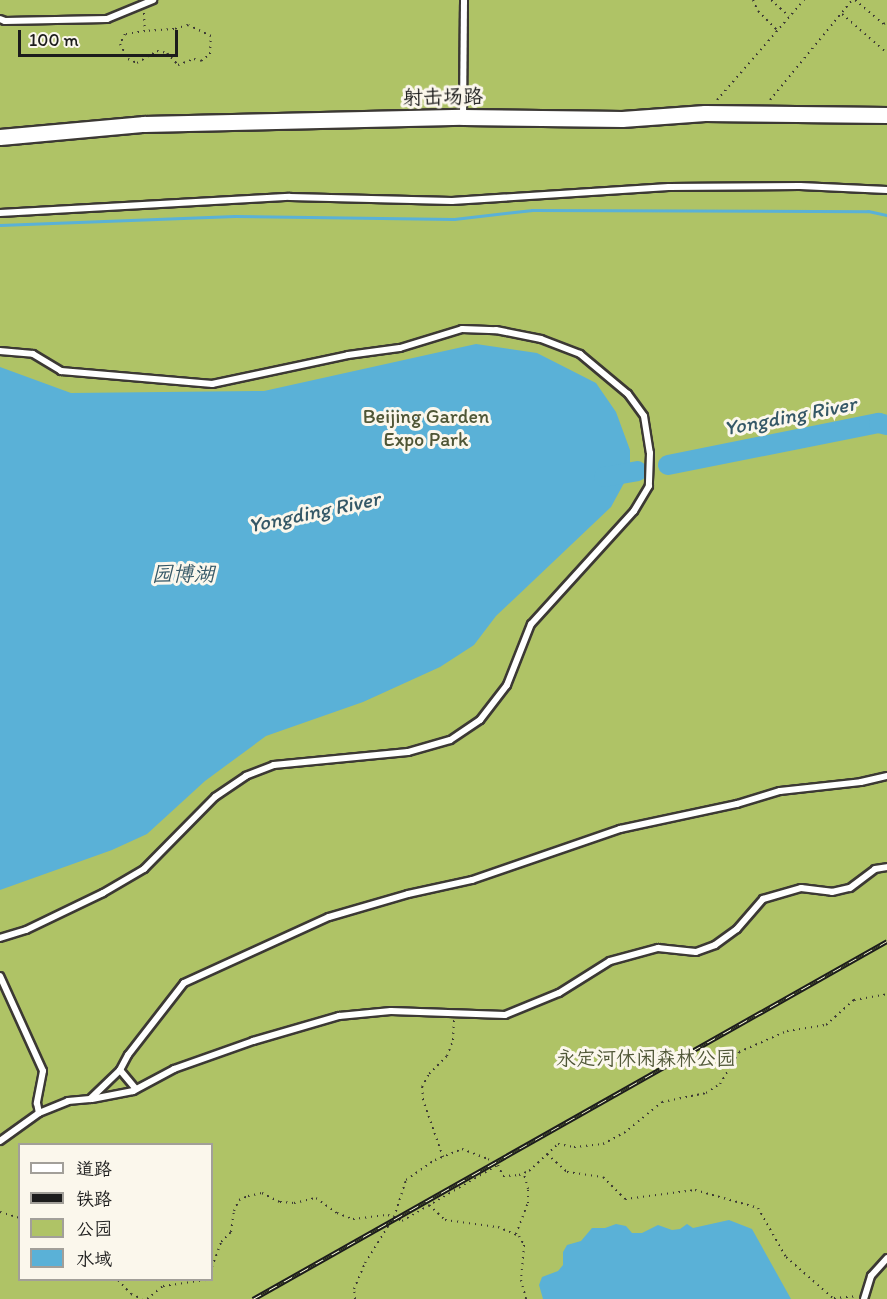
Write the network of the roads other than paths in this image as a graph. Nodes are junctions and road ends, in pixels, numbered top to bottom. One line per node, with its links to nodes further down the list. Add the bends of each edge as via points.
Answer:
1 (153, 0): 3 (lane, via 107,19)
2 (464, 0): 5 (lane)
3 (0, 19)
4 (887, 115): 5 (street, 射击场路)
5 (463, 117): 6 (street, 射击场路, via 144,124)
6 (0, 137)
7 (887, 190): 8 (lane, via 669,187 452,201 290,197)
8 (0, 213)
9 (0, 351): 12 (lane, via 33,354 61,371 212,384 400,348 462,329 496,330 542,339 580,354 628,394 644,416 650,453 649,486 634,511 531,624 507,685 480,720 450,740 408,752 274,765 246,776 215,796 144,869 26,930)
10 (887, 776): 14 (lane, via 780,791 620,829 472,880 328,917 184,983)
11 (887, 867): 15 (lane, via 875,869 850,888 832,892 801,888 763,899 737,929 715,945 696,952 658,948 610,961 559,993 505,1015 390,1011 339,1016 185,1065)
12 (0, 938)
13 (0, 976): 17 (lane, via 43,1071)
14 (120, 1070): 15 (lane); 16 (lane)
15 (136, 1089): 16 (lane)
16 (90, 1099): 17 (lane, via 68,1101)
17 (39, 1113): 18 (lane)
18 (0, 1141)
19 (887, 1258): 20 (lane, via 871,1276)
20 (865, 1297)

